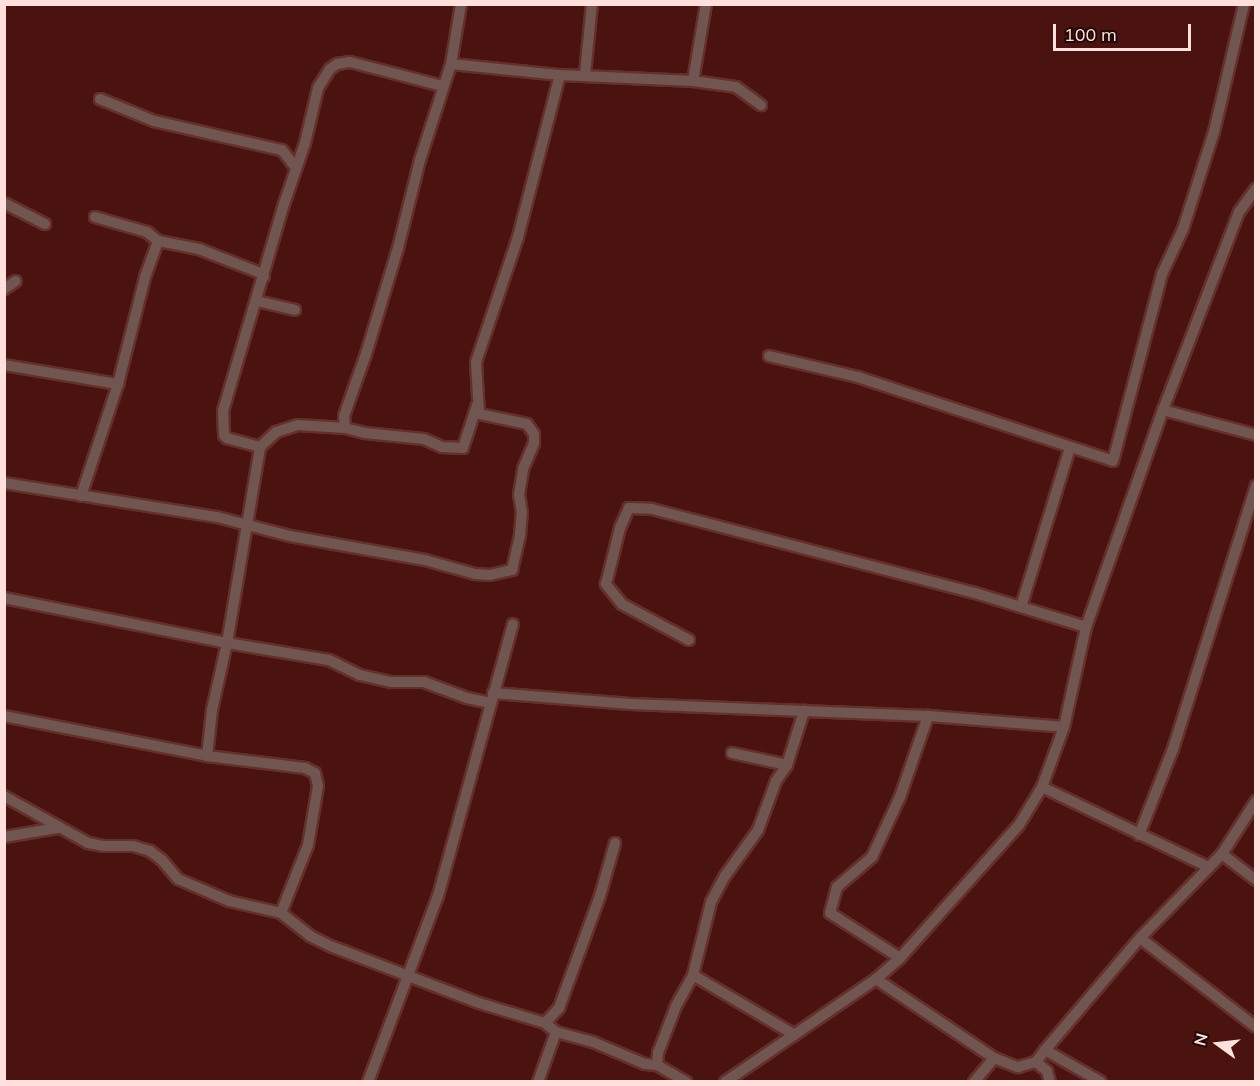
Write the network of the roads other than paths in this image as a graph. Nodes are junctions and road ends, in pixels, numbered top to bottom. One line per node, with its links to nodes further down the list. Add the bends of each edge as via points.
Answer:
1 (461, 4): 5 (street)
2 (592, 4): 6 (street)
3 (706, 4): 8 (street)
4 (1244, 4): 31 (street, via 1214,132 1183,229 1162,274 1113,461)
5 (451, 64): 7 (street); 9 (street)
6 (585, 74): 7 (street); 8 (street)
7 (560, 75): 26 (street, via 519,237 476,362)
8 (693, 81): 11 (street, via 736,87)
9 (442, 86): 12 (street, via 350,62 337,64 318,88); 28 (street, via 398,248 345,416)
10 (100, 99): 12 (street, via 154,121 282,150)
11 (761, 105)
12 (296, 168): 18 (street)
13 (1256, 189): 27 (street, via 1239,212)
14 (4, 203): 16 (street)
15 (95, 217): 17 (street, via 147,232)
16 (45, 224)
17 (158, 241): 18 (street, via 199,249); 25 (street)
18 (264, 277): 21 (street)
19 (16, 281): 20 (street)
20 (4, 289)
21 (257, 301): 22 (street); 30 (street, via 223,422 227,438)
22 (295, 310)
23 (769, 356): 31 (street, via 858,377)
24 (4, 365): 25 (street)
25 (118, 384): 34 (street)
26 (477, 405): 28 (street, via 463,448); 35 (street, via 483,417 527,424 534,434 523,469 520,534 512,570 475,574 425,560)
27 (1163, 410): 29 (street); 39 (street)
28 (345, 428): 30 (street, via 286,427)
29 (1256, 435)
30 (260, 447): 35 (street)
31 (1070, 448): 37 (street)
32 (4, 483): 34 (street)
33 (1256, 486): 54 (street, via 1173,749)
34 (81, 496): 35 (street)
35 (246, 525): 41 (street)
36 (4, 598): 41 (street)
37 (1021, 607): 39 (street); 40 (street, via 652,509 629,508 606,584 622,604)
38 (513, 624): 42 (street)
39 (1086, 627): 46 (street)
40 (689, 640)
41 (227, 643): 42 (street, via 329,660 360,675 391,682 424,682 467,698); 48 (street)
42 (492, 698): 43 (street); 64 (street, via 438,896)
43 (804, 711): 45 (street); 49 (street)
44 (4, 716): 48 (street)
45 (928, 716): 46 (street); 62 (street, via 900,797 872,857 837,887 830,913)
46 (1064, 727): 50 (street)
47 (732, 753): 49 (street)
48 (207, 756): 60 (street, via 305,768 317,777 318,793 308,845)
49 (787, 765): 63 (street, via 776,781 758,830 711,902)
50 (1042, 788): 54 (street); 62 (street, via 1019,825)
51 (4, 796): 53 (street)
52 (1256, 801): 57 (street)
53 (57, 828): 55 (street); 60 (street, via 88,843 150,851 178,879 229,901)
54 (1139, 835): 58 (street)
55 (4, 837)
56 (615, 843): 66 (street, via 559,1008)
57 (1221, 854): 58 (street); 59 (street)
58 (1208, 867): 61 (street)
59 (1256, 880)
60 (281, 913): 64 (street, via 317,939)
61 (1140, 938): 67 (street); 70 (street)
62 (900, 958): 65 (street)
63 (693, 975): 69 (street); 73 (street, via 676,1006)
64 (408, 977): 66 (street); 74 (street)
65 (876, 979): 69 (street); 71 (street)
66 (545, 1023): 68 (street)
67 (1256, 1027)
68 (556, 1032): 73 (street); 75 (street)
69 (795, 1035): 77 (street)
70 (1045, 1050): 72 (street); 80 (street)
71 (994, 1058): 72 (street, via 1018,1067); 78 (street)
72 (1036, 1062): 79 (street, via 1047,1071)
73 (657, 1065): 76 (street)
74 (368, 1082)
75 (538, 1082)
76 (686, 1082)
77 (725, 1082)
78 (974, 1082)
79 (1050, 1082)
80 (1101, 1082)

